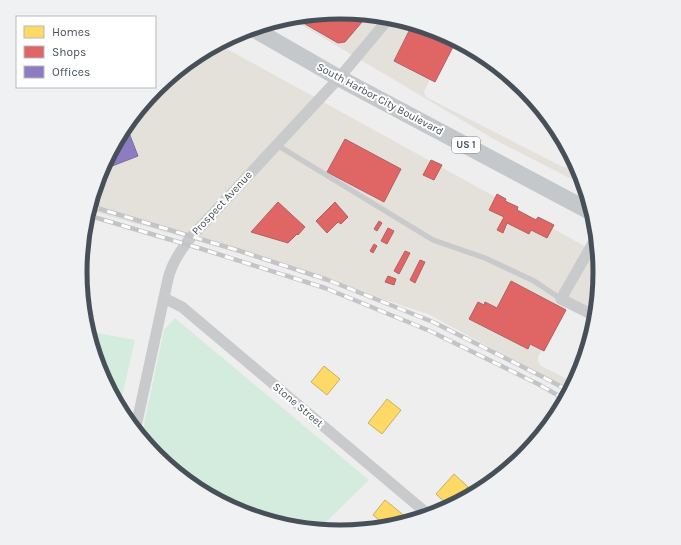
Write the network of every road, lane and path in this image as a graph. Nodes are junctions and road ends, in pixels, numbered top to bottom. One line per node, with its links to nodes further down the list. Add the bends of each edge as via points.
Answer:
1 (385, 23): 3 (street, Prospect Avenue)
2 (266, 30): 3 (main road, South Harbor City Boulevard / US 1)
3 (339, 78): 4 (street, Prospect Avenue); 5 (main road, South Harbor City Boulevard / US 1)
4 (277, 145): 7 (street, Prospect Avenue, via 185,244 172,265); 8 (lane, via 432,240 485,258 534,281)
5 (586, 209)
6 (592, 244): 8 (street)
7 (164, 298): 10 (street, Prospect Avenue); 11 (street, Stone Street, via 182,307)
8 (561, 299): 9 (street)
9 (591, 314)
10 (137, 423)
11 (425, 512)

